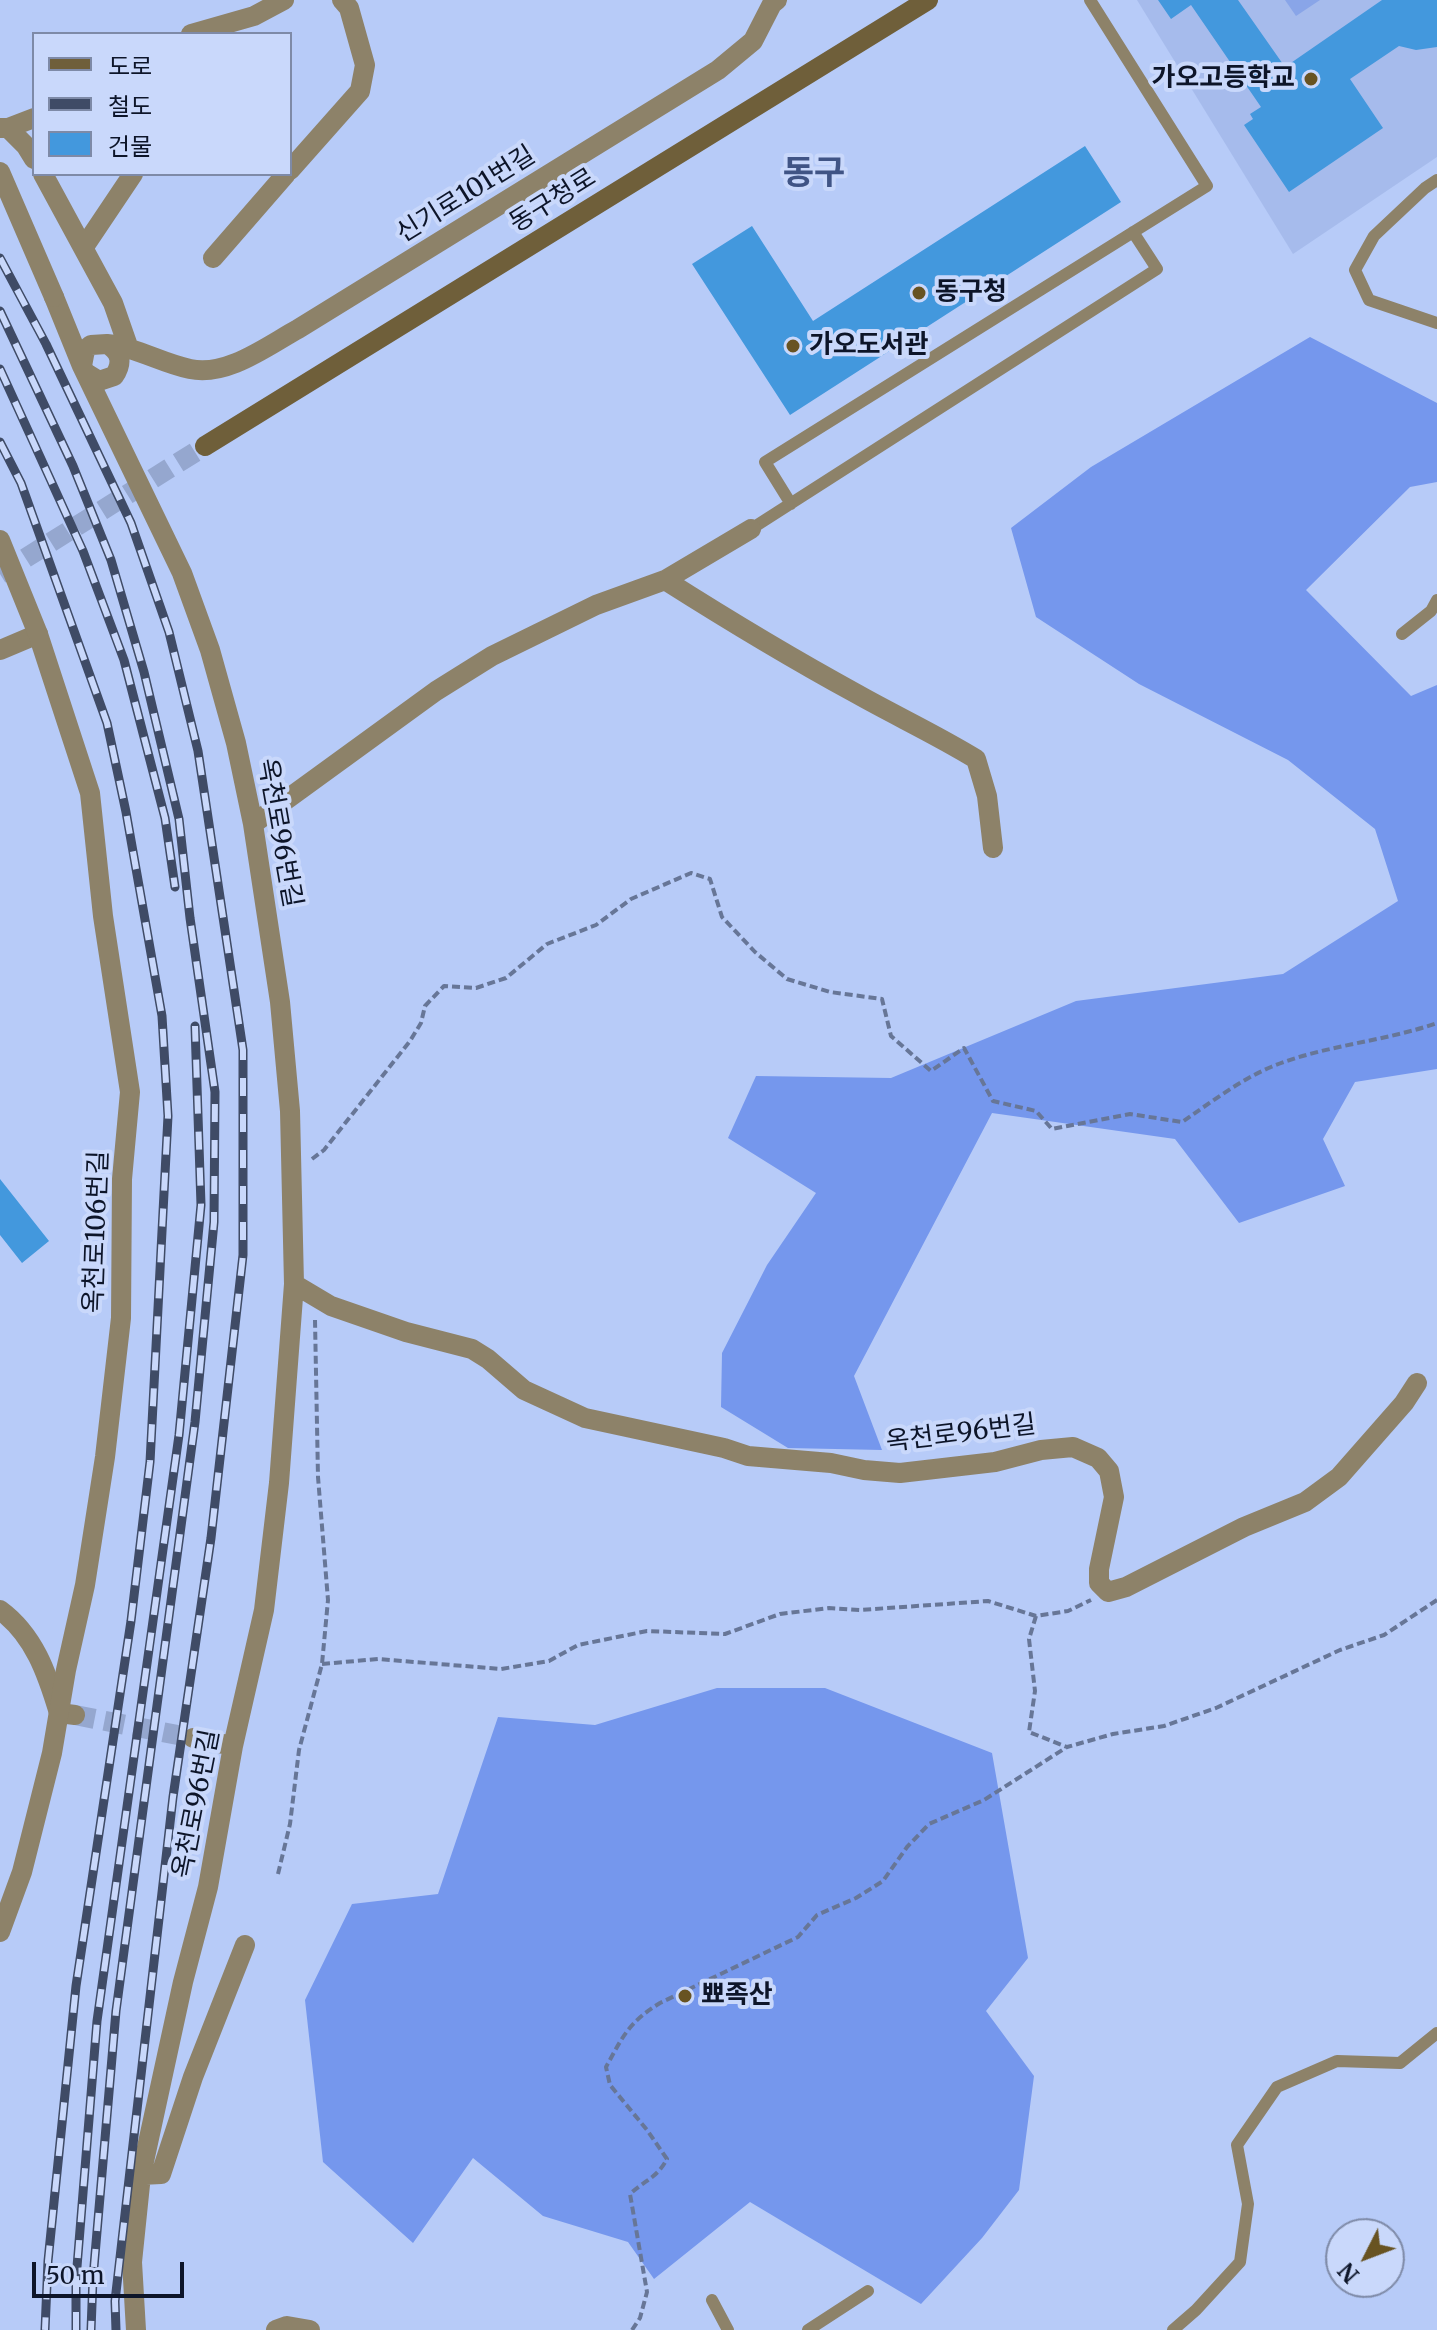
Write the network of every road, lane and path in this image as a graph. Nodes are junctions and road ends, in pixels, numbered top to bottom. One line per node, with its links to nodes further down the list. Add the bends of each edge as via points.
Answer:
1 (284, 0): 6 (street)
2 (342, 0): 11 (street, via 365,65 360,91)
3 (928, 0): 27 (main road, 동구청로)
4 (1090, 0): 17 (lane, via 1207,186)
5 (773, 1): 23 (street, 신기로101번길, via 753,41 718,70 298,329 239,361 205,372)
6 (220, 30): 7 (street)
7 (196, 32)
8 (32, 119): 9 (street)
9 (4, 128): 10 (street)
10 (32, 156)
11 (292, 168)
12 (0, 172): 20 (street)
13 (44, 176): 18 (street)
14 (132, 176): 18 (street)
15 (285, 176): 19 (street)
16 (1437, 180): 21 (lane, via 1374,236 1355,270 1369,300)
17 (1133, 232): 28 (lane, via 1157,269); 28 (lane, via 765,462)
18 (84, 247): 22 (street, via 113,303)
19 (213, 258)
20 (54, 297): 22 (street, via 80,329); 24 (street, 옥천로96번길)
21 (1437, 323)
22 (111, 344): 23 (street, 신기로101번길); 24 (street, via 85,350); 25 (street, via 119,354)
23 (155, 357): 25 (street, via 127,364)
24 (84, 370): 25 (street, via 99,381); 26 (street, 옥천로96번길)
25 (116, 373): 26 (street)
26 (106, 415): 36 (street, 옥천로96번길, via 182,573 210,650)
27 (205, 446)
28 (791, 504): 29 (lane)
29 (751, 529): 31 (street)
30 (0, 540): 33 (street, 옥천로106번길)
31 (665, 580): 36 (street, via 596,605 492,656); 37 (street, via 753,636 976,759)
32 (1437, 600): 34 (lane)
33 (38, 634): 35 (street); 47 (street, 옥천로106번길, via 90,793 130,1092 122,1179 121,1318)
34 (1402, 634)
35 (0, 650)
36 (253, 824): 39 (street, 옥천로96번길, via 280,1002)
37 (993, 848)
38 (1437, 1023): 39 (path, via 1270,1068 1182,1122 1130,1114 1052,1129 1036,1111 993,1101 964,1048 931,1071 891,1036 882,999 787,979 722,917 710,879 691,873 631,899 596,925 547,944 506,978 476,988 444,986 425,1006 410,1041 324,1150)
39 (292, 1176): 40 (street, 옥천로96번길)
40 (293, 1288): 42 (street, 옥천로96번길, via 406,1332 472,1349 524,1390 585,1418 748,1456 900,1473 1073,1447 1098,1458 1109,1471 1114,1497 1099,1569 1099,1583); 46 (path, via 315,1313 318,1477 328,1600); 49 (street, 옥천로96번길, via 264,1610)
41 (1417, 1383): 42 (street, via 1339,1477 1305,1502)
42 (1108, 1592): 45 (path, via 1068,1611)
43 (1437, 1600): 50 (path, via 1384,1635 1216,1708 1164,1726)
44 (0, 1610): 47 (street, via 14,1620 45,1667)
45 (1036, 1616): 46 (path, via 988,1601 829,1608 780,1614 725,1634 647,1631 613,1637 578,1645 549,1661 501,1669 378,1659); 50 (path, via 1029,1639 1035,1691 1029,1732)
46 (322, 1664): 51 (path, via 299,1750)
47 (67, 1714): 52 (street, 옥천로106번길)
48 (193, 1738): 49 (street)
49 (233, 1746): 55 (street, 옥천로96번길, via 208,1887)
50 (1067, 1747): 61 (path, via 984,1800 929,1824 883,1881 817,1915 798,1937 660,2003 625,2032 606,2067 610,2085 667,2159 658,2175 630,2194 647,2292)
51 (278, 1874)
52 (0, 1932)
53 (245, 1945): 55 (street, via 161,2174)
54 (1437, 2033): 64 (lane, via 1400,2063 1337,2061 1277,2087 1237,2145 1248,2204 1240,2262)
55 (141, 2175): 58 (street, 옥천로96번길, via 132,2262)
56 (868, 2291): 63 (lane)
57 (712, 2300): 62 (lane)
58 (136, 2330)
59 (276, 2330): 60 (street)
60 (310, 2330)
61 (632, 2330)
62 (728, 2330)
63 (808, 2330)
64 (1173, 2330)

